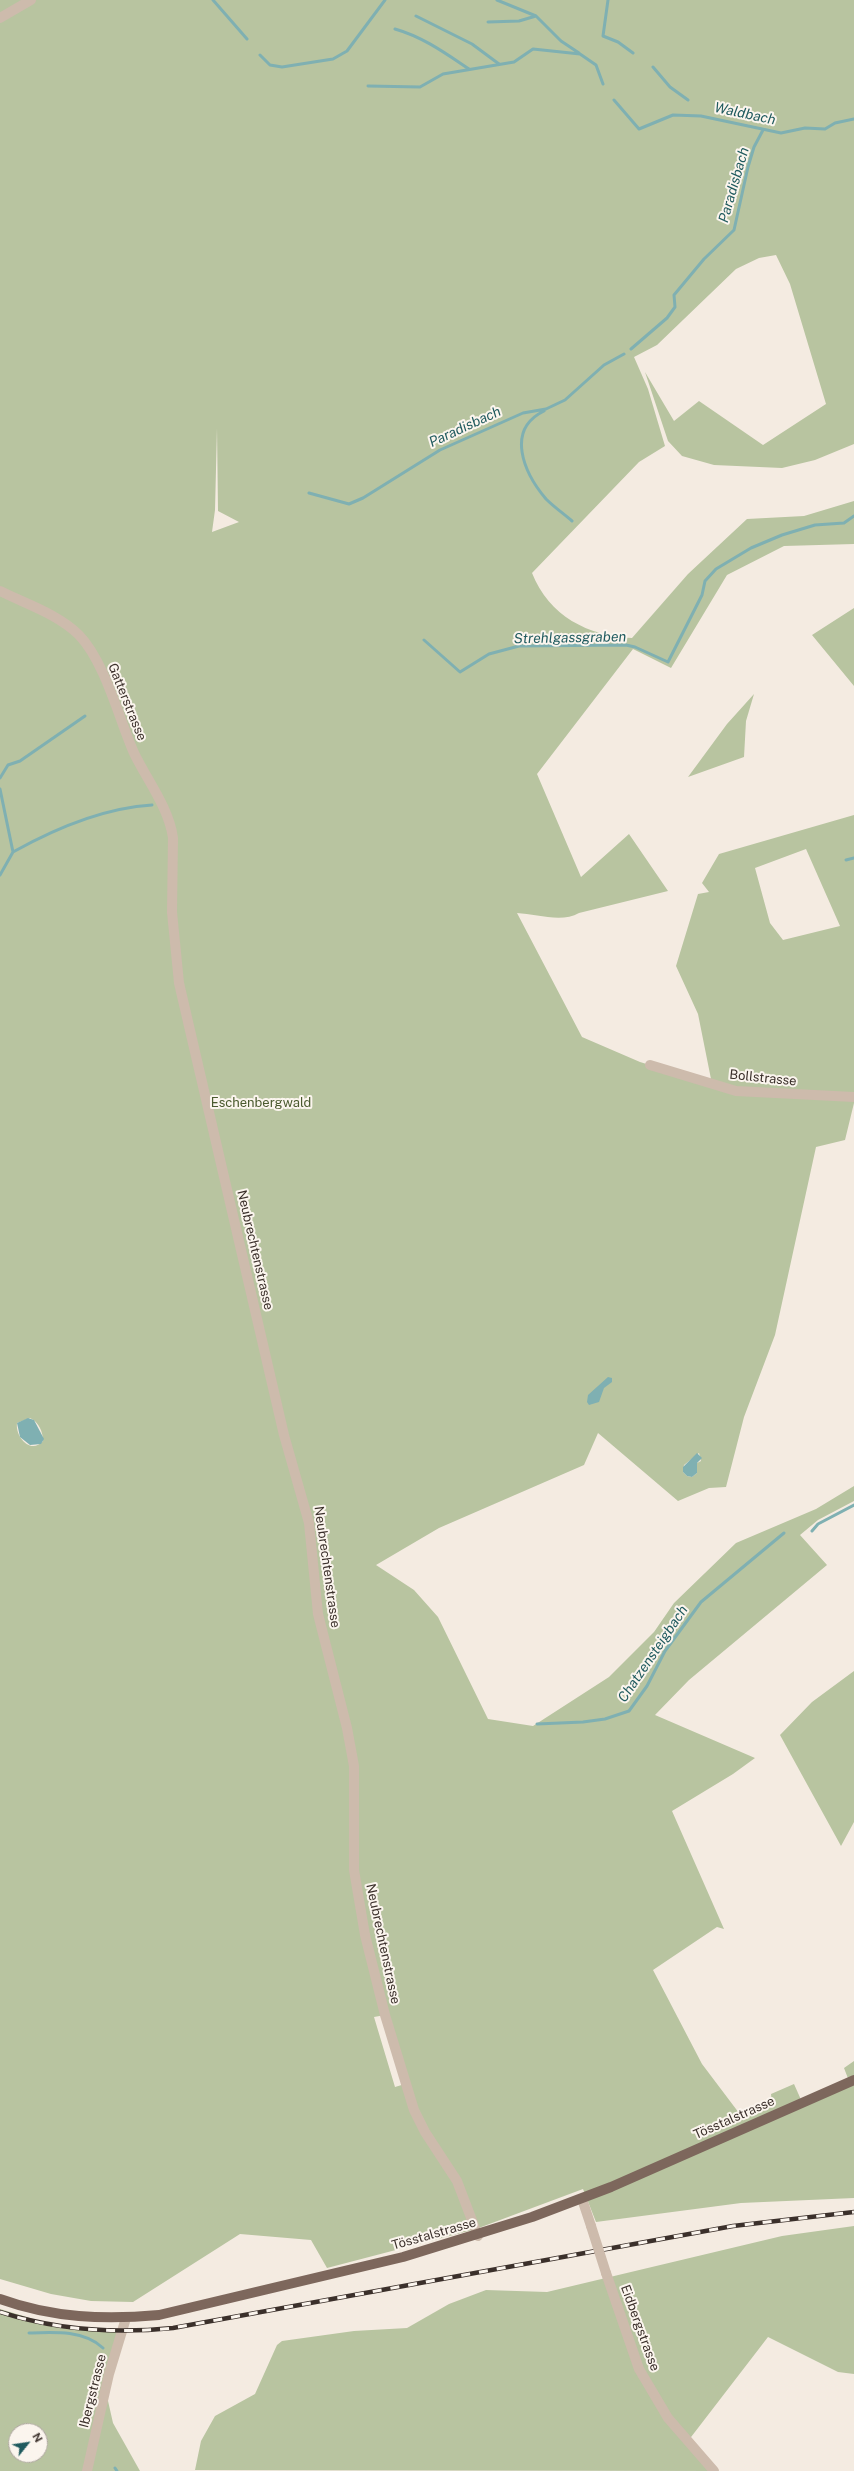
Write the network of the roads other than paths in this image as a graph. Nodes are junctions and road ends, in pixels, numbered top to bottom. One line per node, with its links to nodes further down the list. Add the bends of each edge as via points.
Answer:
1 (31, 0): 2 (street)
2 (0, 18)
3 (0, 591): 4 (street, Gatterstrasse, via 68,626 92,652 135,755 170,825 173,838)
4 (172, 866): 9 (street, Neubrechtenstrasse, via 172,926 179,983 283,1429 307,1514 318,1614 352,1754 354,1870 365,1935 385,2016 414,2110 457,2182)
5 (650, 1065): 6 (street, Bollstrasse, via 736,1091)
6 (854, 1097)
7 (854, 2080): 8 (main road, Tösstalstrasse)
8 (582, 2199): 9 (main road, Tösstalstrasse); 13 (street, Eidbergstrasse, bridge, via 639,2369 668,2418)
9 (478, 2236): 11 (main road, Tösstalstrasse, via 191,2309)
10 (0, 2299): 11 (main road, Tösstalstrasse, via 57,2314)
11 (126, 2318): 12 (street, Ibergstrasse, via 109,2374)
12 (87, 2471)
13 (714, 2471)

